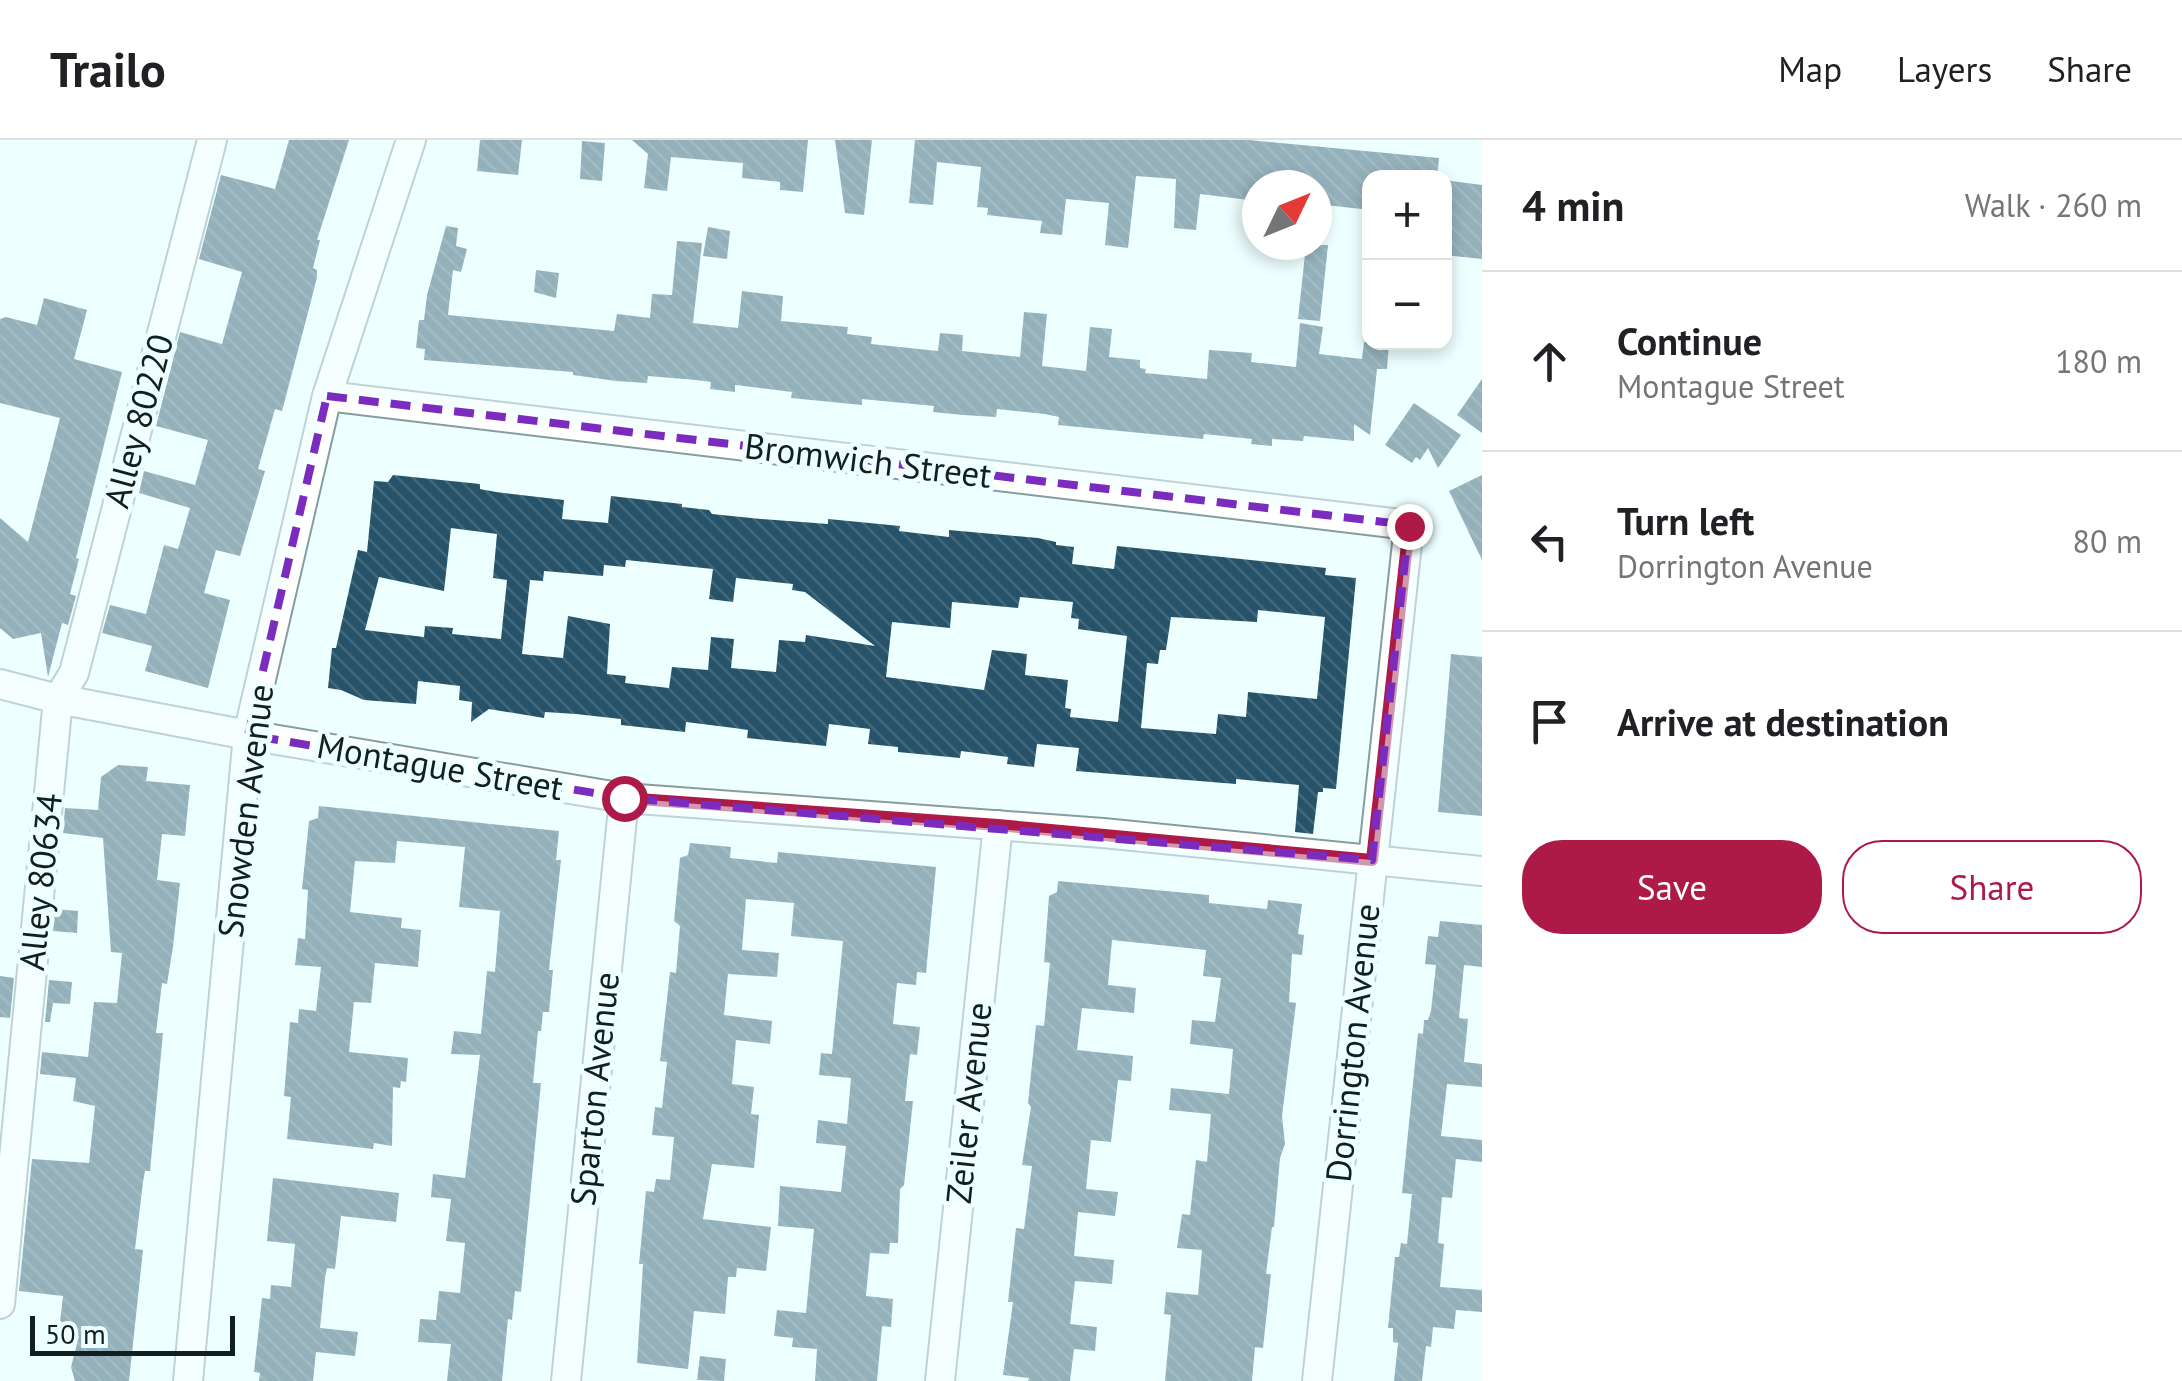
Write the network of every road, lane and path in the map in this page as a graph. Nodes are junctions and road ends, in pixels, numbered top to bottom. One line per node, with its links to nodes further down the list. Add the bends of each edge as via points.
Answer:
1 (212, 140): 6 (street, Alley 80220, via 74,673)
2 (411, 140): 3 (street, Snowden Avenue)
3 (327, 396): 4 (street, Bromwich Street); 7 (street, Snowden Avenue)
4 (1409, 526): 10 (street, Dorrington Avenue)
5 (0, 684): 6 (street, Montague Street)
6 (58, 699): 7 (street, Montague Street); 12 (street, Alley 80634)
7 (248, 735): 8 (street, Montague Street); 13 (street, Snowden Avenue)
8 (624, 798): 9 (street, Montague Street); 14 (street, Sparton Avenue)
9 (998, 825): 10 (street, Montague Street); 15 (street, Zeiler Avenue)
10 (1372, 860): 11 (street, Montague Street); 16 (street, Dorrington Avenue)
11 (1482, 870)
12 (0, 1304)
13 (188, 1381)
14 (566, 1381)
15 (940, 1381)
16 (1317, 1381)

